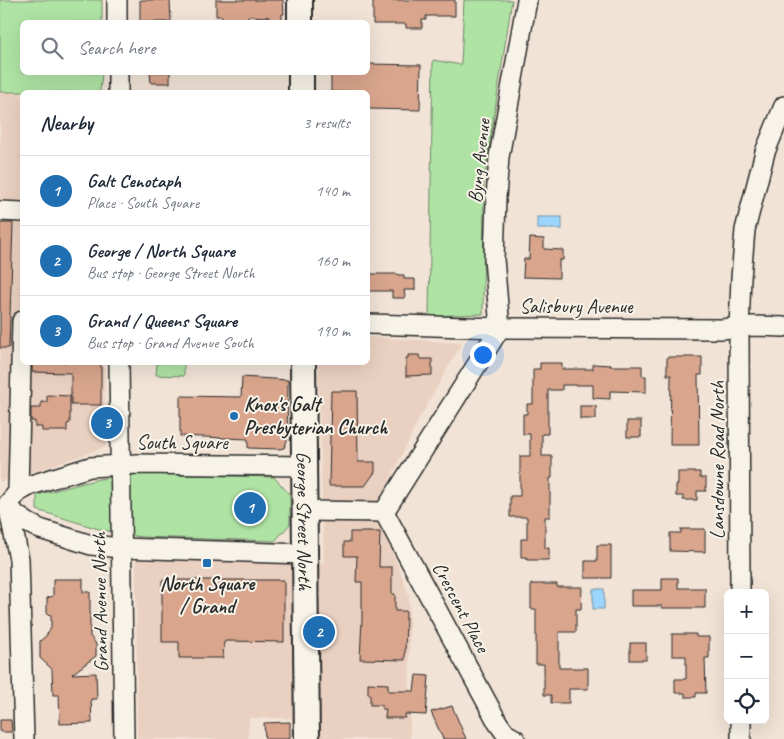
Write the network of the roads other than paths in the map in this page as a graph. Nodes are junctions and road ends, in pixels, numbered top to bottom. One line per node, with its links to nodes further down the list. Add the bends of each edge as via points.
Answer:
1 (117, 0): 4 (street)
2 (300, 0): 5 (main road)
3 (527, 0): 15 (street, Byng Avenue, via 498,165 494,259)
4 (117, 20)
5 (300, 20)
6 (118, 75): 8 (street)
7 (301, 75): 9 (main road)
8 (118, 90)
9 (301, 90)
10 (784, 106): 16 (street, Lansdowne Road North, via 765,152 745,230)
11 (0, 212): 12 (street)
12 (20, 212)
13 (370, 324): 15 (street, Salisbury Avenue)
14 (784, 327): 16 (street, Salisbury Avenue)
15 (500, 328): 16 (street, Salisbury Avenue); 24 (street)
16 (739, 328): 27 (street, Lansdowne Road North)
17 (20, 349): 22 (street)
18 (119, 365): 20 (street, Grand Avenue North)
19 (303, 365): 21 (main road, George Street North)
20 (120, 465): 21 (street, South Square); 22 (street, South Square, via 90,467 31,485); 25 (street, Grand Avenue North)
21 (304, 466): 23 (main road, George Street North)
22 (9, 500): 25 (street, via 16,515 40,529 92,546); 29 (street, via 19,559)
23 (305, 511): 24 (street); 26 (main road, George Street North)
24 (384, 512): 32 (street, Crescent Place, via 498,723 506,734)
25 (121, 548): 26 (street); 30 (street, Grand Avenue North)
26 (306, 554): 31 (main road, George Street North)
27 (740, 589)
28 (740, 724): 33 (street)
29 (24, 739)
30 (124, 739)
31 (307, 739)
32 (515, 739)
33 (740, 739)

